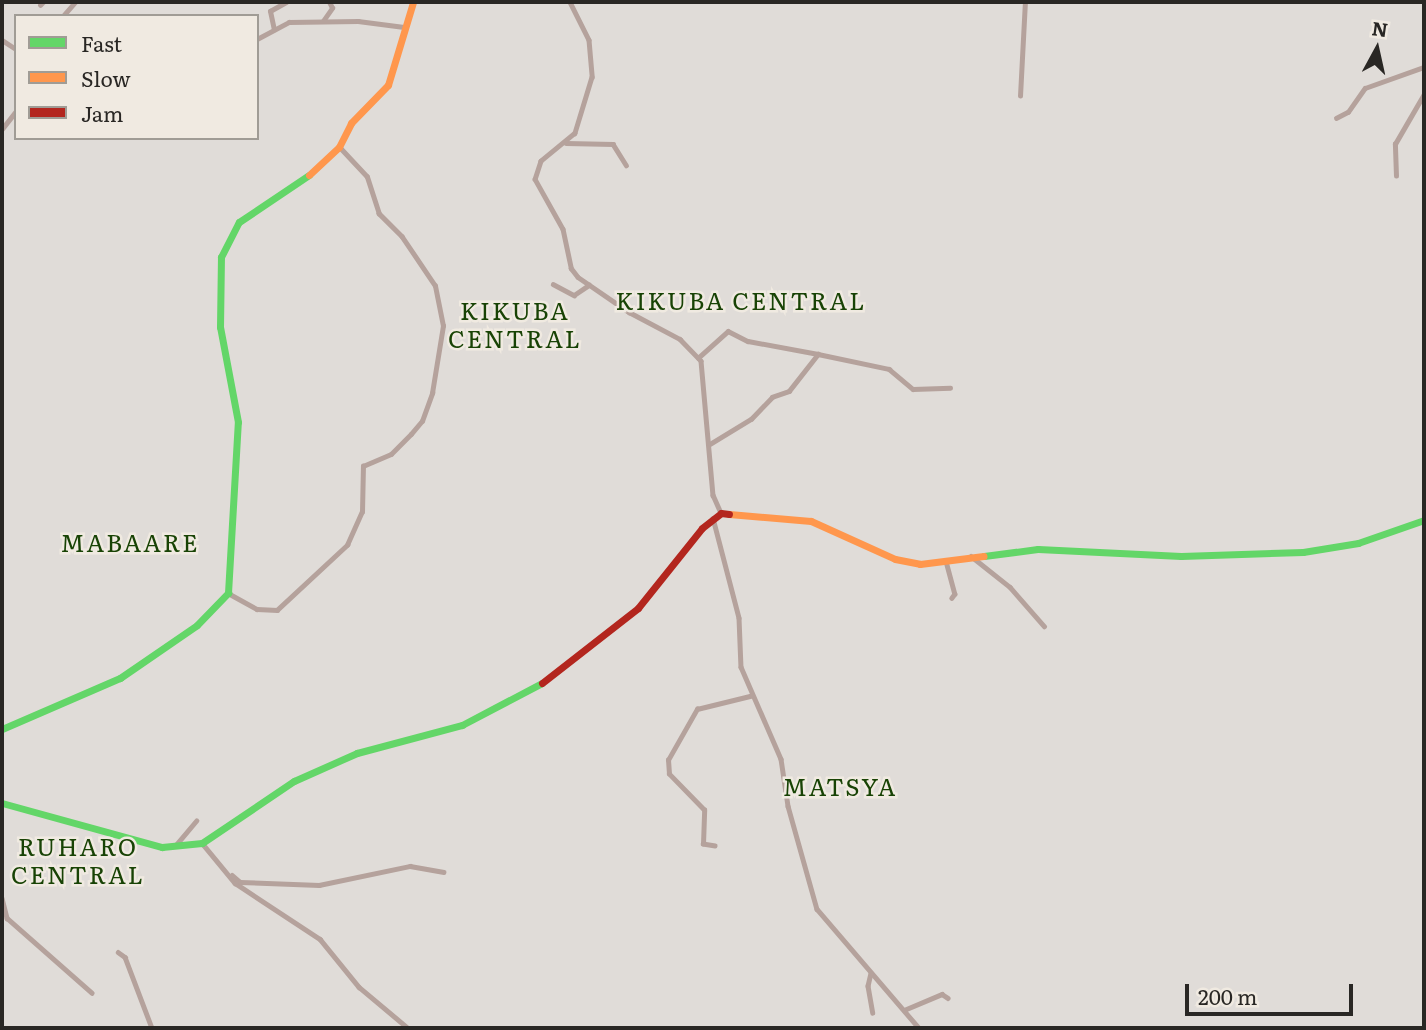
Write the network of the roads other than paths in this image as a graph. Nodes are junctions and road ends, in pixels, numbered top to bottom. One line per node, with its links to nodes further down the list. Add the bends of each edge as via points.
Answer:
1 (286, 2): 8 (street, via 270,11)
2 (329, 2): 6 (street, via 332,8)
3 (413, 2): 7 (street)
4 (570, 2): 16 (street, via 589,40 592,67 577,127)
5 (1025, 2): 12 (street)
6 (323, 21): 7 (street); 8 (street, via 289,22)
7 (404, 27): 17 (street, via 388,85 351,123)
8 (274, 30): 9 (street)
9 (259, 38)
10 (1424, 67): 14 (street, via 1365,88 1348,112)
11 (1424, 94): 19 (street, via 1395,144)
12 (1020, 96)
13 (14, 114): 15 (street)
14 (1336, 118)
15 (2, 129)
16 (565, 143): 18 (street, via 613,144); 21 (street, via 541,161 536,179 562,229 570,268)
17 (339, 147): 31 (street, via 314,172 239,222 221,257 220,327 238,413); 31 (street, via 367,177 379,214 402,237 435,286 443,326 432,393 422,421 411,434 391,454 363,466 362,512 347,545 277,610 257,609)
18 (626, 165)
19 (1396, 176)
20 (553, 284): 21 (street, via 574,295)
21 (589, 285): 23 (street, via 680,339)
22 (818, 354): 23 (street, via 748,341 728,331 707,345); 24 (street, via 889,369 913,389); 25 (street, via 789,391 772,397 751,419)
23 (698, 359): 25 (street, via 703,368)
24 (950, 388)
25 (710, 444): 26 (street, via 713,495)
26 (721, 513): 27 (street); 30 (street, via 811,521 895,559 919,564)
27 (713, 517): 34 (street, via 736,606 741,667); 38 (street, via 638,608 549,678 462,724 357,752 294,781)
28 (1424, 520): 29 (street, via 1357,543 1303,552 1181,556 1038,549)
29 (971, 555): 30 (street); 33 (street, via 1010,587)
30 (946, 561): 32 (street, via 955,594)
31 (228, 593): 35 (street, via 197,625 120,678)
32 (952, 598)
33 (1044, 626)
34 (750, 696): 39 (street, via 697,709 668,760 669,774 704,810 703,844); 45 (street, via 781,759 794,832 817,909)
35 (2, 729)
36 (2, 803): 40 (street)
37 (196, 821): 40 (street)
38 (202, 843): 40 (street); 41 (street)
39 (715, 846)
40 (172, 849)
41 (224, 868): 42 (street, via 240,882 284,885 340,883 410,866); 51 (street, via 235,883 320,939 359,987)
42 (443, 872)
43 (2, 898): 46 (street, via 7,918)
44 (118, 952): 50 (street, via 125,957)
45 (872, 972): 48 (street); 49 (street, via 868,986)
46 (92, 993)
47 (948, 998): 48 (street, via 942,994)
48 (904, 1010): 52 (street)
49 (873, 1013)
50 (152, 1028)
51 (408, 1028)
52 (919, 1028)

